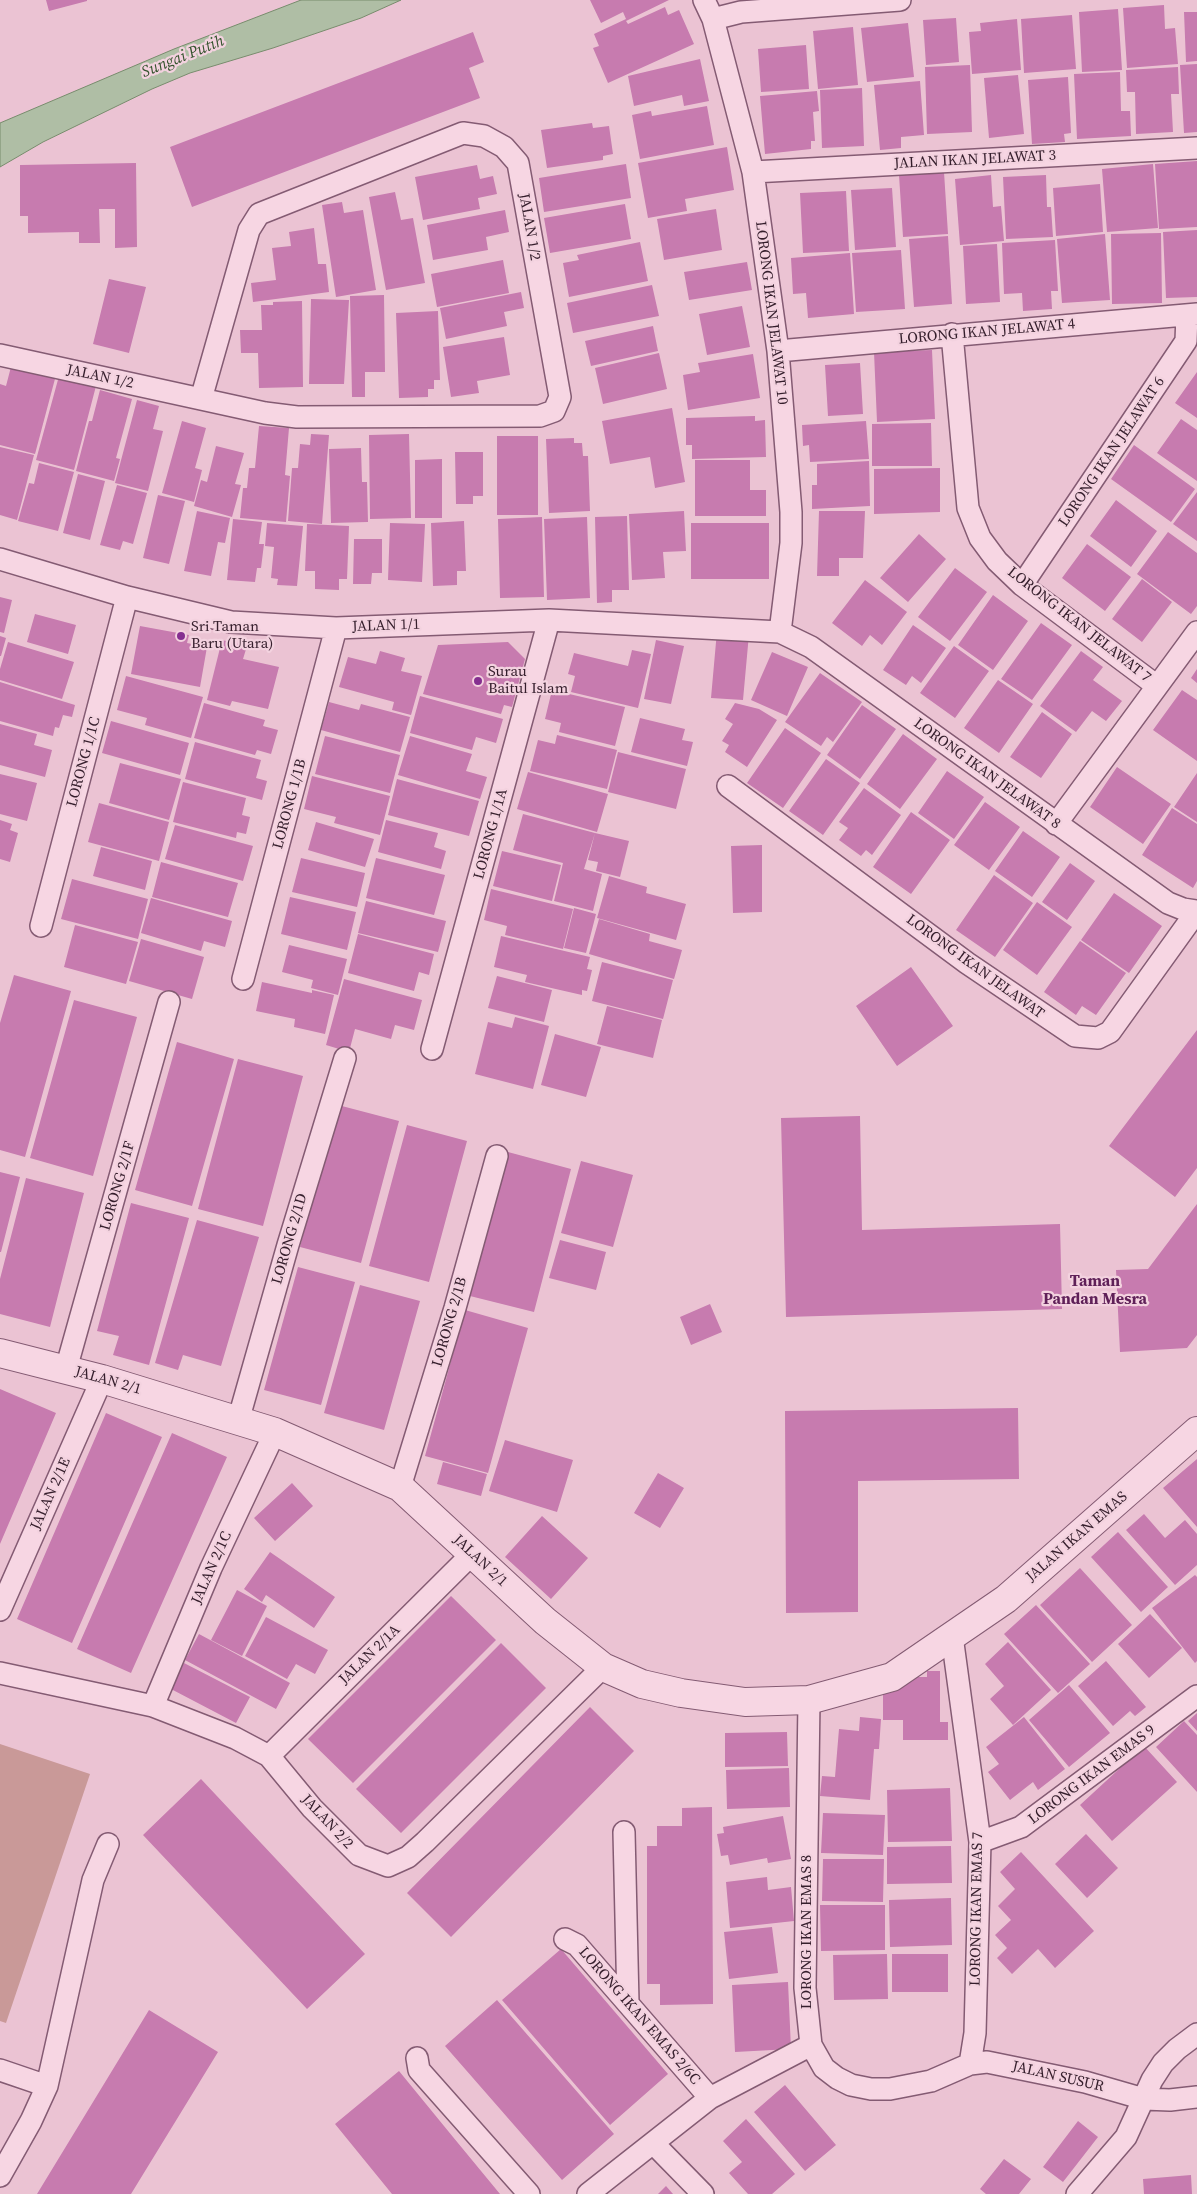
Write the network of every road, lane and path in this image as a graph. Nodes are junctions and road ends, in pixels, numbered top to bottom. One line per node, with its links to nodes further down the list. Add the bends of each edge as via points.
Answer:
1 (704, 0): 3 (street, LORONG IKAN JELAWAT 10)
2 (900, 0): 3 (street, via 741,12)
3 (713, 19): 5 (street, LORONG IKAN JELAWAT 10)
4 (1197, 148): 5 (street, JALAN IKAN JELAWAT 3)
5 (752, 172): 8 (street, LORONG IKAN JELAWAT 10)
6 (1192, 315): 7 (street, LORONG IKAN JELAWAT 4); 12 (street, LORONG IKAN JELAWAT 6, via 1186,341)
7 (952, 334): 8 (street, LORONG IKAN JELAWAT 4); 12 (street, LORONG IKAN JELAWAT 7, via 968,508 980,538 997,561)
8 (778, 351): 16 (street, LORONG IKAN JELAWAT 10, via 791,512 791,543)
9 (0, 355): 10 (street, JALAN 1/2)
10 (201, 399): 10 (street, JALAN 1/2, via 297,418 540,416 554,411 560,397 518,163 504,147 484,136 464,133 259,214 249,230)
11 (0, 559): 13 (street, JALAN 1/1)
12 (1022, 584): 18 (street, LORONG IKAN JELAWAT 7)
13 (127, 597): 15 (street, JALAN 1/1, via 232,622); 22 (street, LORONG 1/1C)
14 (549, 620): 15 (street, JALAN 1/1); 16 (street, JALAN 1/1); 25 (street, LORONG 1/1A)
15 (336, 628): 23 (street, LORONG 1/1B)
16 (780, 632): 20 (street, LORONG IKAN JELAWAT 8, via 811,646)
17 (1197, 632): 18 (street)
18 (1157, 686): 20 (street)
19 (728, 786): 21 (street, LORONG IKAN JELAWAT, via 967,963 1074,1036 1098,1038 1110,1032)
20 (1056, 824): 21 (street, LORONG IKAN JELAWAT 8, via 1168,903)
21 (1197, 911)
22 (41, 926)
23 (244, 980)
24 (169, 1002): 29 (street, LORONG 2/1F)
25 (432, 1049)
26 (345, 1058): 31 (street, LORONG 2/1D)
27 (497, 1156): 34 (street, LORONG 2/1B)
28 (0, 1353): 29 (street, JALAN 2/1)
29 (66, 1369): 30 (street, JALAN 2/1)
30 (102, 1379): 31 (street, JALAN 2/1); 36 (street, JALAN 2/1E)
31 (238, 1420): 33 (street, JALAN 2/1)
32 (1197, 1431): 37 (street, JALAN IKAN EMAS, via 1006,1599)
33 (274, 1432): 34 (street, JALAN 2/1); 42 (street, JALAN 2/1C, via 211,1568)
34 (400, 1487): 35 (street, JALAN 2/1)
35 (472, 1554): 38 (street, JALAN 2/1, via 544,1621); 43 (street, JALAN 2/1A)
36 (0, 1610)
37 (952, 1636): 41 (street, JALAN 2/1, via 892,1677); 45 (street, LORONG IKAN EMAS 7)
38 (603, 1667): 41 (street, JALAN 2/1, via 642,1684 681,1693 745,1702); 43 (street, JALAN 2/2, via 425,1842 408,1857 388,1866 358,1855 312,1808)
39 (0, 1673): 42 (street, JALAN 2/2)
40 (1197, 1696): 45 (street, LORONG IKAN EMAS 9, via 1021,1828)
41 (809, 1700): 50 (street, LORONG IKAN EMAS 8, via 805,1988)
42 (153, 1706): 43 (street, JALAN 2/2, via 235,1738)
43 (269, 1756)
44 (624, 1832): 48 (street)
45 (980, 1842): 52 (street, LORONG IKAN EMAS 7, via 975,2034)
46 (108, 1844): 54 (street, via 93,1880)
47 (565, 1940): 48 (street, LORONG IKAN EMAS 2/6C, via 577,1945)
48 (628, 2003): 56 (street, LORONG IKAN EMAS 2/6C)
49 (1197, 2034): 57 (street, via 1163,2063)
50 (811, 2046): 52 (street, via 824,2068 837,2078 871,2089 890,2089 931,2081); 56 (street)
51 (417, 2058): 60 (street, via 419,2070)
52 (970, 2064): 57 (street, JALAN SUSUR, via 987,2062 1015,2066)
53 (0, 2070): 54 (street)
54 (47, 2086): 59 (street)
55 (1197, 2097): 57 (street)
56 (710, 2098): 58 (street)
57 (1144, 2099): 63 (street, via 1126,2137)
58 (654, 2143): 61 (street); 62 (street)
59 (0, 2176)
60 (529, 2194)
61 (588, 2194)
62 (703, 2194)
63 (1077, 2194)

